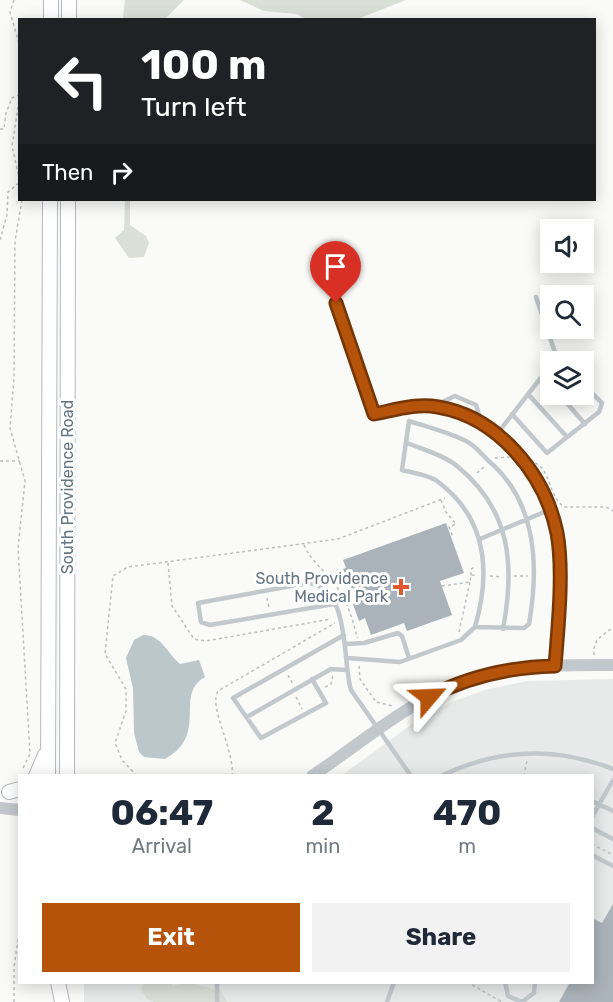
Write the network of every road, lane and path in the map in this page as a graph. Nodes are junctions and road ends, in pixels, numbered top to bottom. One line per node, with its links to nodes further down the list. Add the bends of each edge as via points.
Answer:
1 (14, 0): 6 (path, via 10,12)
2 (51, 0): 4 (main road)
3 (69, 0): 5 (main road)
4 (51, 18)
5 (69, 18)
6 (18, 40)
7 (18, 96): 9 (path, via 12,98 4,129)
8 (18, 108): 10 (path, via 12,146)
9 (0, 129)
10 (18, 173)
11 (18, 184): 15 (path, via 8,192)
12 (22, 201): 34 (path, via 15,241 10,428)
13 (50, 201): 66 (main road, South Providence Road)
14 (68, 201): 70 (main road, South Providence Road)
15 (0, 240)
16 (536, 297): 18 (lane)
17 (336, 303): 23 (lane, via 374,414)
18 (555, 351)
19 (540, 380): 20 (lane)
20 (528, 394): 25 (lane); 30 (lane)
21 (594, 395): 28 (lane, via 602,403 599,412)
22 (569, 405): 28 (lane)
23 (410, 406): 24 (lane); 26 (lane)
24 (432, 406): 27 (lane); 27 (lane, via 455,396 476,405)
25 (512, 414): 29 (lane); 30 (lane, via 547,453)
26 (409, 421): 31 (lane); 35 (lane, via 468,441)
27 (482, 424): 29 (lane)
28 (585, 424): 30 (lane)
29 (497, 434): 32 (lane)
30 (567, 437)
31 (407, 442): 36 (lane, via 456,464); 37 (lane, via 402,470 436,480)
32 (521, 458): 35 (path, via 498,457); 39 (lane); 40 (path, via 543,469 564,507 606,507)
33 (0, 461): 34 (path)
34 (21, 461): 69 (path, via 25,480 18,548 30,754)
35 (490, 462): 36 (path); 41 (lane, via 502,472)
36 (470, 479): 42 (lane, via 493,506)
37 (451, 495): 38 (path); 44 (lane, via 465,509)
38 (441, 500): 43 (path, via 456,524 449,526); 73 (path, via 338,539 128,567 113,576 105,654 126,689 126,711 115,743 122,760)
39 (549, 510): 41 (lane); 59 (lane, via 558,555)
40 (613, 511)
41 (528, 520): 42 (lane); 51 (lane, via 535,557 529,624)
42 (503, 531): 44 (lane); 51 (lane, via 510,576)
43 (453, 537)
44 (480, 539): 49 (lane, via 485,576)
45 (478, 565): 46 (path, via 471,569)
46 (471, 576)
47 (470, 582): 52 (path)
48 (334, 604): 48 (lane, via 327,592 308,583 198,603 201,622 210,626); 53 (lane)
49 (475, 627): 51 (lane); 56 (lane, via 461,640)
50 (613, 627): 57 (path, via 593,644)
51 (503, 629)
52 (458, 634)
53 (344, 635): 54 (lane); 64 (lane, via 233,698)
54 (346, 644): 55 (lane); 56 (lane, via 398,633)
55 (347, 658): 56 (lane, via 389,663); 61 (lane)
56 (409, 658)
57 (594, 665): 58 (street); 59 (street)
58 (613, 665)
59 (555, 666): 65 (street, via 504,670 461,682 417,703)
60 (334, 669): 61 (lane); 62 (lane); 63 (path, via 331,684)
61 (346, 669): 65 (lane, via 351,690)
62 (312, 679): 63 (lane); 64 (lane)
63 (319, 690): 64 (lane, via 326,703 261,738)
64 (247, 717)
65 (380, 730): 74 (street); 75 (lane)
66 (49, 741): 71 (main road); 72 (main road, South Providence Road)
67 (526, 753): 68 (lane, via 571,756); 76 (lane, via 480,760); 77 (path)
68 (613, 769)
69 (22, 770)
70 (68, 773)
71 (37, 774)
72 (48, 774)
73 (135, 774)
74 (315, 774)
75 (410, 774)
76 (446, 774)
77 (525, 774)
78 (613, 780): 80 (lane)
79 (594, 802): 80 (lane)
80 (600, 804): 83 (lane); 84 (lane)
81 (0, 808): 82 (street)
82 (18, 810)
83 (613, 811)
84 (594, 814)
85 (594, 829): 86 (lane)
86 (613, 839)
87 (594, 845): 88 (path)
88 (613, 855)
89 (594, 856): 90 (lane)
90 (613, 866)
91 (18, 940): 98 (path)
92 (60, 984): 99 (main road)
93 (217, 984): 100 (lane)
94 (393, 984): 101 (lane)
95 (470, 984): 102 (path)
96 (505, 984): 97 (lane, via 508,996 522,1002 534,993)
97 (535, 984)
98 (14, 1002)
99 (62, 1002)
100 (217, 1002)
101 (387, 1002)
102 (502, 1002)

